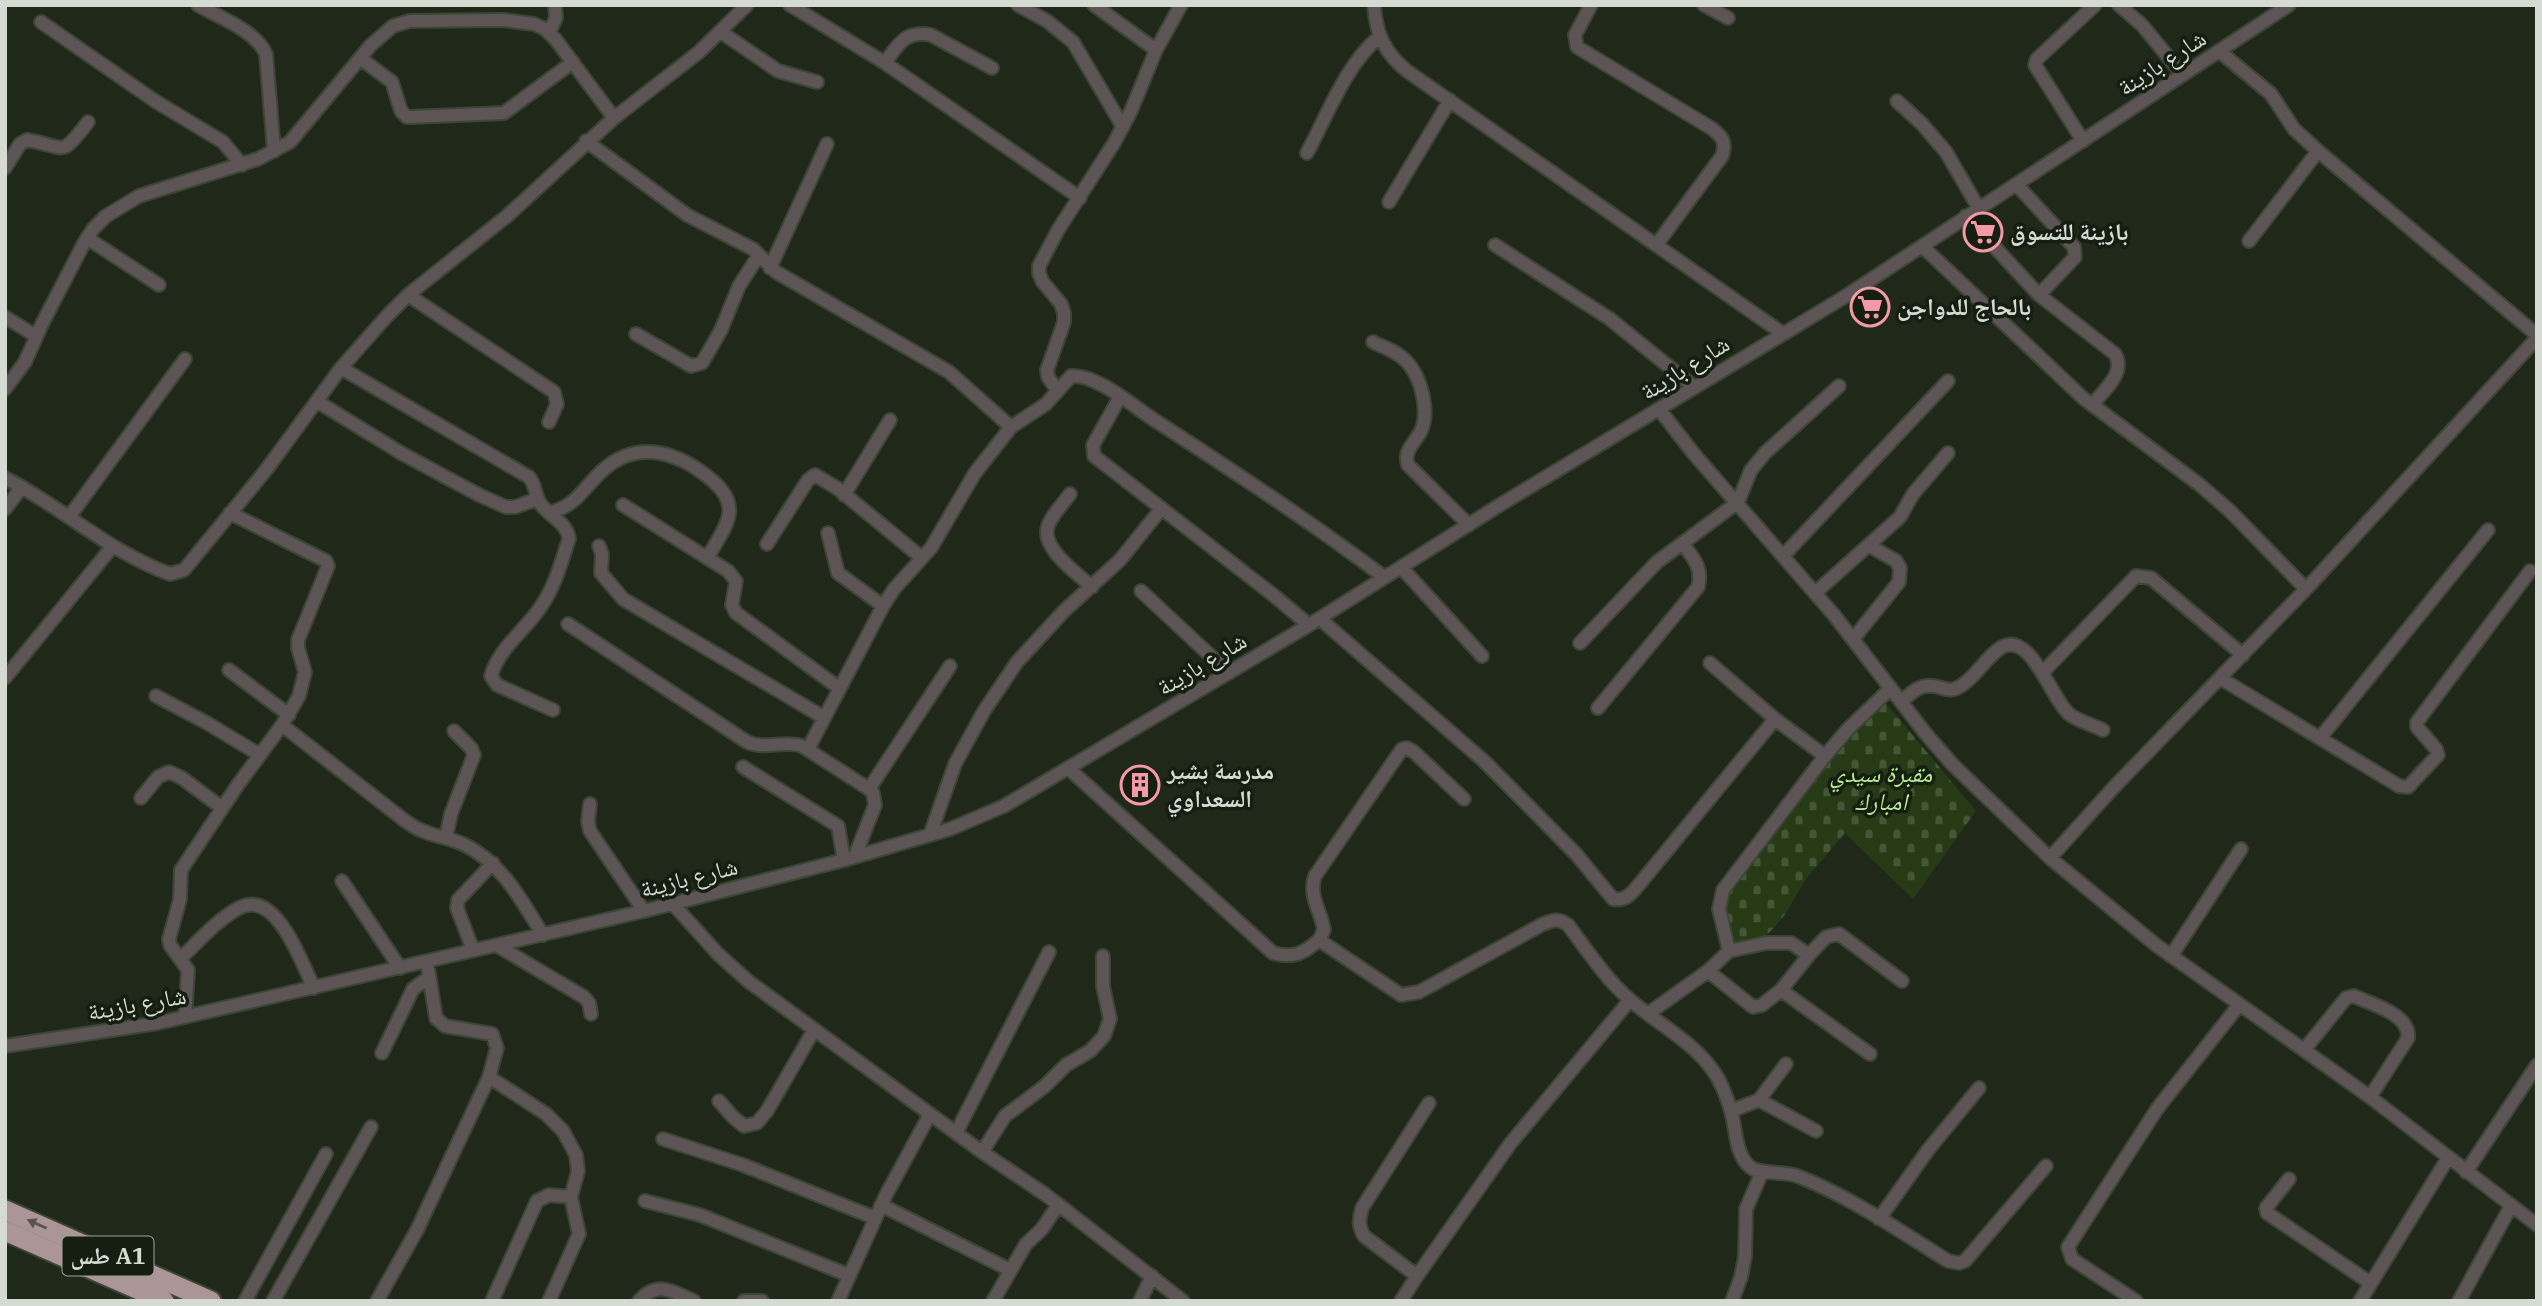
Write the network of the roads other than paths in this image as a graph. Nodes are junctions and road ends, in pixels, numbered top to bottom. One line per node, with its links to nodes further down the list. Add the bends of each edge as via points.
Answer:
1 (198, 5): 35 (street, via 262,45)
2 (555, 5): 17 (street, via 556,18)
3 (747, 5): 16 (street)
4 (790, 5): 23 (street)
5 (1018, 5): 31 (street, via 1073,42)
6 (1094, 5): 19 (street)
7 (1181, 5): 19 (street)
8 (1374, 5): 18 (street)
9 (1591, 5): 47 (street, via 1575,34 1577,47 1724,139 1722,156)
10 (1704, 5): 14 (street)
11 (2095, 5): 33 (street, via 2035,65)
12 (2119, 5): 25 (street)
13 (2289, 5): 20 (street, شارع بازينة)
14 (1728, 18)
15 (41, 22): 38 (street, via 223,142)
16 (721, 32): 26 (street, via 778,71); 29 (street)
17 (549, 33): 21 (street, via 515,20 401,22); 22 (street)
18 (1379, 37): 27 (street, via 1397,63); 37 (street, via 1355,63)
19 (1156, 51): 31 (street)
20 (2218, 51): 25 (street, شارع بازينة); 36 (street, via 2271,94 2294,129)
21 (360, 58): 22 (street, via 393,82 407,117 504,113); 35 (street, via 301,131)
22 (573, 62): 29 (street)
23 (886, 63): 24 (street, via 906,36 922,33); 41 (street)
24 (992, 68)
25 (2183, 75): 33 (street, شارع بازينة)
26 (817, 82)
27 (1450, 100): 42 (street); 47 (street)
28 (1897, 101): 43 (street, via 1946,152)
29 (614, 118): 32 (street)
30 (88, 122): 39 (street, via 65,147 27,139)
31 (1123, 127): 41 (street)
32 (586, 141): 50 (street, via 687,215); 53 (street, via 507,216)
33 (2082, 141): 40 (street, شارع بازينة)
34 (827, 144): 51 (street)
35 (274, 151): 38 (street)
36 (2318, 152): 46 (street); 58 (street)
37 (1307, 153)
38 (242, 165): 45 (street, via 139,196 106,216)
39 (5, 168)
40 (2016, 184): 43 (street, شارع بازينة); 54 (street, via 2076,252)
41 (1080, 198): 67 (street, via 1039,266 1042,281 1063,313 1047,370)
42 (1389, 202)
43 (1978, 207): 44 (street, شارع بازينة)
44 (1966, 216): 49 (street, شارع بازينة); 54 (street)
45 (87, 238): 52 (street); 59 (street)
46 (2249, 241)
47 (1657, 244): 56 (street)
48 (1495, 245): 65 (street, via 1610,319)
49 (1922, 246): 56 (street, شارع بازينة); 70 (street)
50 (759, 255): 51 (street); 57 (street, via 702,363 691,366)
51 (770, 268): 74 (street, via 949,372)
52 (159, 285)
53 (408, 295): 62 (street); 73 (street, via 554,392 558,400)
54 (2039, 295): 70 (street, via 2115,354 2119,362 2119,371)
55 (5, 317): 59 (street)
56 (1782, 333): 65 (street, شارع بازينة)
57 (636, 334)
58 (2537, 336): 103 (street)
59 (36, 337): 66 (street)
60 (1373, 342): 88 (street, via 1409,363 1422,390 1422,429 1408,450 1408,465)
61 (185, 359): 87 (street)
62 (341, 368): 69 (street); 80 (street, via 524,474 532,480)
63 (1948, 381): 96 (street)
64 (1839, 386): 81 (street, via 1765,453 1751,470)
65 (1694, 387): 71 (street, شارع بازينة)
66 (5, 389)
67 (1057, 390): 68 (street, via 1078,375); 74 (street, via 1046,404)
68 (1120, 397): 84 (street, via 1093,445 1094,456); 101 (street)
69 (318, 402): 80 (street, via 401,453 506,507); 85 (street)
70 (2092, 405): 103 (street, via 2200,485)
71 (1659, 409): 81 (street); 88 (street, شارع بازينة)
72 (890, 420): 79 (street)
73 (549, 422)
74 (1011, 427): 98 (street, via 975,473)
75 (1948, 453): 94 (street, via 1900,517)
76 (5, 478): 77 (street)
77 (22, 487): 83 (street); 87 (street)
78 (1070, 494): 102 (street, via 1052,518 1047,537 1053,551)
79 (844, 495): 91 (street, via 819,475 811,476); 98 (street)
80 (537, 499): 86 (street)
81 (1738, 502): 92 (street); 96 (street)
82 (623, 505): 97 (street)
83 (5, 509)
84 (1161, 509): 102 (street); 107 (street)
85 (230, 513): 95 (street, via 184,570 176,573); 128 (street, via 328,566 298,640 305,679)
86 (549, 513): 97 (street, via 573,503 619,458 643,450 661,451 711,480 728,499 729,518); 125 (street, via 569,534 555,582 537,613 500,656 491,676 497,685)
87 (69, 517): 95 (street)
88 (1469, 525): 99 (street, شارع بازينة)
89 (2488, 530): 131 (street)
90 (828, 533): 106 (street, via 838,573)
91 (767, 544)
92 (1683, 544): 110 (street, via 1657,562); 124 (street, via 1699,568 1698,587)
93 (599, 546): 126 (street, via 601,573 623,600)
94 (1870, 546): 105 (street); 109 (street, via 1896,561 1899,582)
95 (112, 547): 118 (street)
96 (1783, 556): 105 (street)
97 (708, 557): 120 (street, via 734,576 732,605 736,613)
98 (922, 558): 106 (street)
99 (1401, 567): 101 (street, شارع بازينة); 112 (street)
100 (2530, 571): 131 (street, via 2417,722 2438,755 2408,787)
101 (1384, 577): 107 (street, شارع بازينة)
102 (1092, 587): 142 (street, via 1017,662 984,711 950,774)
103 (2306, 589): 111 (street)
104 (1141, 591): 116 (street)
105 (1815, 593): 109 (street)
106 (883, 606): 120 (street)
107 (1314, 622): 116 (street, شارع بازينة); 127 (street, via 1484,761 1576,854 1613,899 1627,897 1637,887)
108 (568, 624): 132 (street, via 747,742 757,746 798,744)
109 (1853, 639): 121 (street)
110 (1580, 643)
111 (2243, 655): 117 (street, via 2151,579 2136,576); 119 (street)
112 (1482, 656)
113 (1710, 663): 127 (street)
114 (950, 666): 137 (street)
115 (229, 670): 128 (street)
116 (1229, 673): 136 (street, شارع بازينة)
117 (2042, 673): 123 (street, via 2021,647 2013,644 2002,647 1955,690 1925,686); 129 (street, via 2069,714)
118 (5, 678)
119 (2220, 678): 131 (street); 146 (street)
120 (839, 688): 126 (street)
121 (1891, 688): 123 (street); 134 (street)
122 (156, 696): 133 (street)
123 (1901, 702): 146 (street, via 1953,765)
124 (1598, 708)
125 (553, 710)
126 (823, 717): 132 (street)
127 (1775, 719): 134 (street)
128 (285, 720): 133 (street); 143 (street, via 404,820)
129 (2103, 730)
130 (454, 731): 143 (street, via 474,755)
131 (2319, 738)
132 (808, 749): 137 (street)
133 (260, 755): 141 (street)
134 (1825, 756): 155 (street, via 1723,890 1719,909)
135 (743, 767): 145 (street, via 838,826)
136 (1068, 768): 142 (street, شارع بازينة, via 1004,806); 152 (street, via 1273,953 1294,956)
137 (869, 789): 145 (street, via 875,805)
138 (141, 797): 141 (street, via 158,777 169,772)
139 (1464, 799): 152 (street, via 1415,752 1402,749 1311,886 1324,930)
140 (590, 804): 150 (street, via 590,831)
141 (222, 808): 160 (street, via 181,870 180,900 169,939)
142 (930, 835): 145 (street, شارع بازينة)
143 (446, 837): 147 (street)
144 (2241, 849): 159 (street)
145 (850, 858): 149 (street, شارع بازينة)
146 (2050, 858): 159 (street)
147 (493, 863): 151 (street); 154 (street, via 458,900)
148 (342, 881): 162 (street)
149 (672, 903): 150 (street, شارع بازينة); 173 (street, via 729,965)
150 (644, 911): 151 (street, شارع بازينة)
151 (543, 935): 153 (street, شارع بازينة)
152 (1319, 940): 168 (street, via 1401,995 1408,995 1556,919 1568,925)
153 (496, 945): 154 (street, شارع بازينة); 171 (street, via 584,997)
154 (473, 950): 161 (street, شارع بازينة)
155 (1730, 951): 157 (street, via 1791,943); 163 (street)
156 (1049, 952): 190 (street)
157 (1809, 955): 165 (street, via 1826,937 1839,934); 167 (street)
158 (1103, 956): 192 (street, via 1110,1019 1104,1036 1005,1116)
159 (2171, 956): 169 (street)
160 (180, 959): 166 (street, via 238,908 261,905 279,921); 172 (street, via 188,970)
161 (427, 961): 162 (street, شارع بازينة); 164 (street)
162 (400, 968): 166 (street, شارع بازينة)
163 (1708, 971): 167 (street, via 1753,1007); 170 (street)
164 (429, 977): 176 (street, via 413,989); 180 (street, via 434,1013 442,1024 495,1037 497,1048)
165 (1902, 981)
166 (314, 988): 172 (street, شارع بازينة)
167 (1781, 990): 177 (street)
168 (1630, 1000): 170 (street); 212 (street, via 1510,1144)
169 (2239, 1005): 175 (street); 231 (street, via 2157,1110 2068,1247 2072,1259)
170 (1649, 1013): 186 (street, via 1700,1055 1714,1072)
171 (591, 1014)
172 (185, 1017): 174 (street, شارع بازينة)
173 (814, 1030): 184 (street, via 757,1123 744,1126); 187 (street)
174 (5, 1046)
175 (2304, 1051): 182 (street); 182 (street, via 2346,998 2354,996 2403,1019 2409,1028 2408,1038)
176 (382, 1053)
177 (1870, 1054)
178 (1786, 1063): 183 (street)
179 (2537, 1065): 197 (street)
180 (489, 1076): 199 (street, via 535,1105 563,1131 578,1163); 218 (street)
181 (1979, 1088): 206 (street)
182 (2370, 1097): 194 (street)
183 (1759, 1100): 186 (street); 189 (street)
184 (719, 1101)
185 (1429, 1103): 212 (street, via 1362,1208 1359,1220 1364,1236)
186 (1731, 1111): 196 (street, via 1743,1158)
187 (930, 1114): 190 (street); 201 (street)
188 (371, 1127): 217 (street)
189 (1816, 1132)
190 (956, 1133): 192 (street)
191 (663, 1139): 205 (street, via 743,1165)
192 (982, 1152): 202 (street)
193 (326, 1154): 216 (street)
194 (2448, 1158): 197 (street); 213 (street)
195 (2046, 1166): 206 (street, via 1959,1264)
196 (1762, 1172): 206 (street, via 1799,1176); 230 (street, via 1746,1209 1745,1256)
197 (2466, 1172): 203 (street)
198 (2289, 1178): 213 (street, via 2266,1208 2267,1213)
199 (571, 1197): 219 (street, via 549,1195 537,1201); 220 (street, via 578,1237)
200 (645, 1201): 210 (street, via 701,1215)
201 (881, 1205): 205 (street); 209 (street)
202 (1058, 1205): 209 (street); 211 (street)
203 (2511, 1206): 207 (street); 233 (street)
204 (5, 1210): 215 (highway, طس A1, one-way to 204)
205 (875, 1218): 210 (street)
206 (1879, 1219)
207 (2537, 1225)
208 (5, 1231): 214 (highway, طس A1)
209 (1010, 1270): 226 (street)
210 (848, 1275): 225 (street)
211 (1152, 1276): 227 (street); 228 (street)
212 (1416, 1276): 229 (street)
213 (2369, 1282): 232 (street)
214 (157, 1299)
215 (211, 1301)
216 (245, 1301)
217 (273, 1301)
218 (377, 1301)
219 (492, 1301)
220 (549, 1301)
221 (639, 1301): 222 (street, via 655,1289)
222 (694, 1301)
223 (744, 1301): 224 (street)
224 (762, 1301)
225 (838, 1301)
226 (993, 1301)
227 (1140, 1301)
228 (1183, 1301)
229 (1401, 1301)
230 (1732, 1301)
231 (2136, 1301)
232 (2360, 1301)
233 (2459, 1301)

